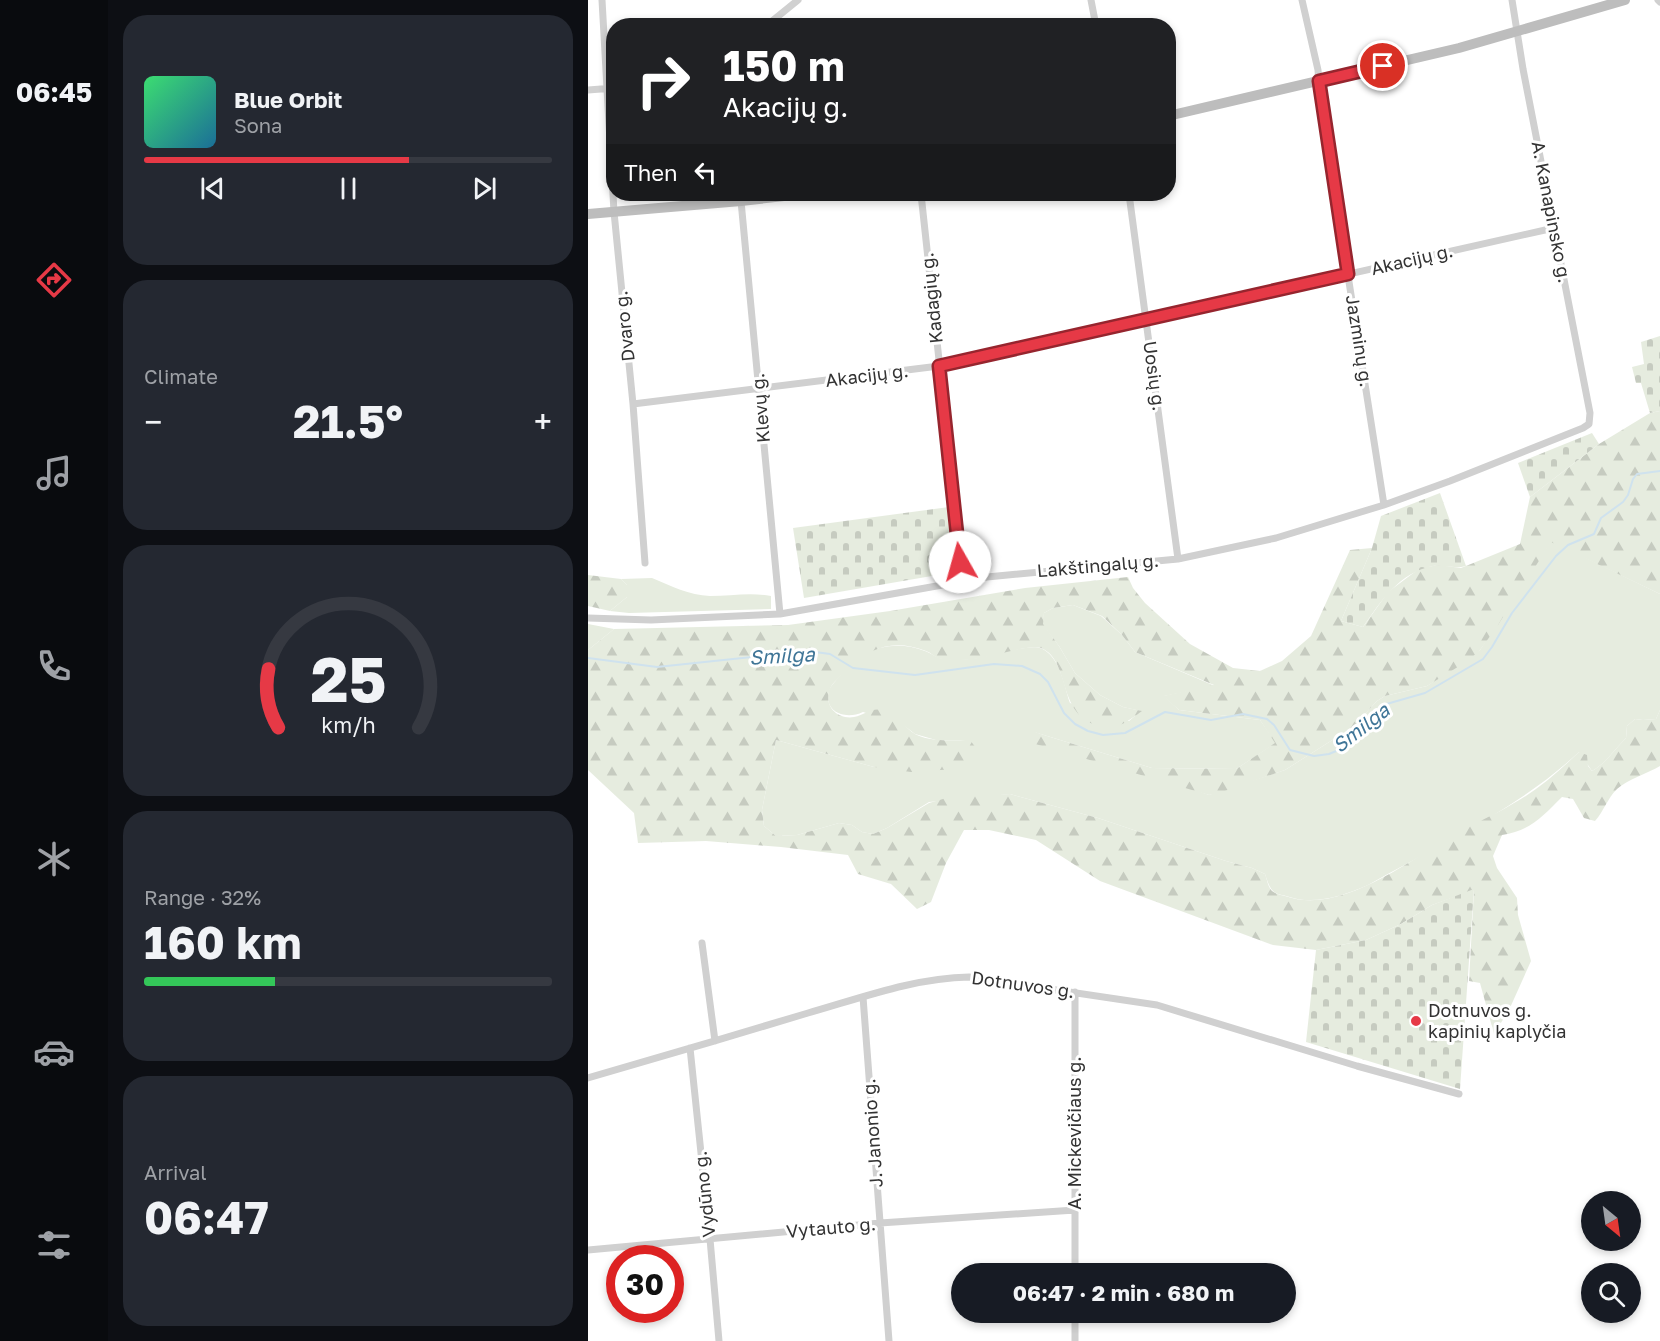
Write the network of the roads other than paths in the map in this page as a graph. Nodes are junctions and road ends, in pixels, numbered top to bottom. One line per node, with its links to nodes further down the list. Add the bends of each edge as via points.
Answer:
1 (602, 0): 10 (street, Dvaro g.)
2 (798, 0): 7 (street)
3 (1091, 0): 8 (street)
4 (1302, 0): 11 (street, Jazminų g.)
5 (1512, 0): 9 (street, A. Kanapinsko g.)
6 (1625, 0): 9 (main road)
7 (778, 18)
8 (1094, 18)
9 (1517, 31): 11 (main road); 21 (street, A. Kanapinsko g.)
10 (606, 44)
11 (1319, 81): 14 (main road); 22 (street, Jazminų g.)
12 (606, 88): 13 (street)
13 (588, 90)
14 (1176, 114)
15 (614, 201): 19 (street, Dvaro g.)
16 (741, 201): 19 (main road); 25 (street, Klevų g.)
17 (922, 201): 24 (street, Kadagių g.)
18 (1130, 201): 23 (street, Uosių g.)
19 (614, 212): 20 (main road); 26 (street, Dvaro g.)
20 (588, 214)
21 (1554, 228): 22 (street, Akacijų g.); 27 (street, A. Kanapinsko g.)
22 (1348, 274): 23 (street, Akacijų g.); 28 (street, Jazminų g.)
23 (1146, 320): 24 (street, Akacijų g.); 29 (street, Uosių g.)
24 (939, 366): 25 (street, Akacijų g.); 31 (street, Kadagių g.)
25 (759, 390): 26 (street, Akacijų g.); 32 (street, Klevų g.)
26 (633, 404): 30 (street, Dvaro g.)
27 (1589, 424): 28 (street, Lakštingalų g.)
28 (1384, 505): 29 (street, Lakštingalų g., via 1276,538)
29 (1178, 559): 31 (street, Lakštingalų g.)
30 (645, 563)
31 (963, 582): 32 (street, Lakštingalų g.)
32 (780, 614): 33 (street, Lakštingalų g., via 651,620)
33 (588, 618)
34 (702, 943): 37 (street)
35 (1075, 992): 36 (street, Dotnuvos g., via 950,977); 40 (street, Dotnuvos g., via 1156,1005); 41 (street, A. Mickevičiaus g.)
36 (863, 997): 37 (street, Dotnuvos g.); 42 (street, J. Janonio g.)
37 (715, 1041): 38 (street, Dotnuvos g.)
38 (690, 1048): 39 (street, Dotnuvos g.); 43 (street, Vydūno g.)
39 (588, 1078)
40 (1459, 1094)
41 (1075, 1210): 42 (street, Vytauto g.); 45 (street, A. Mickevičiaus g.)
42 (880, 1223): 43 (street, Vytauto g.); 48 (street, J. Janonio g.)
43 (710, 1239): 44 (street, Vytauto g.); 47 (street, Vydūno g.)
44 (588, 1250)
45 (1075, 1263)
46 (1075, 1323): 49 (street)
47 (719, 1341)
48 (889, 1341)
49 (1075, 1341)

